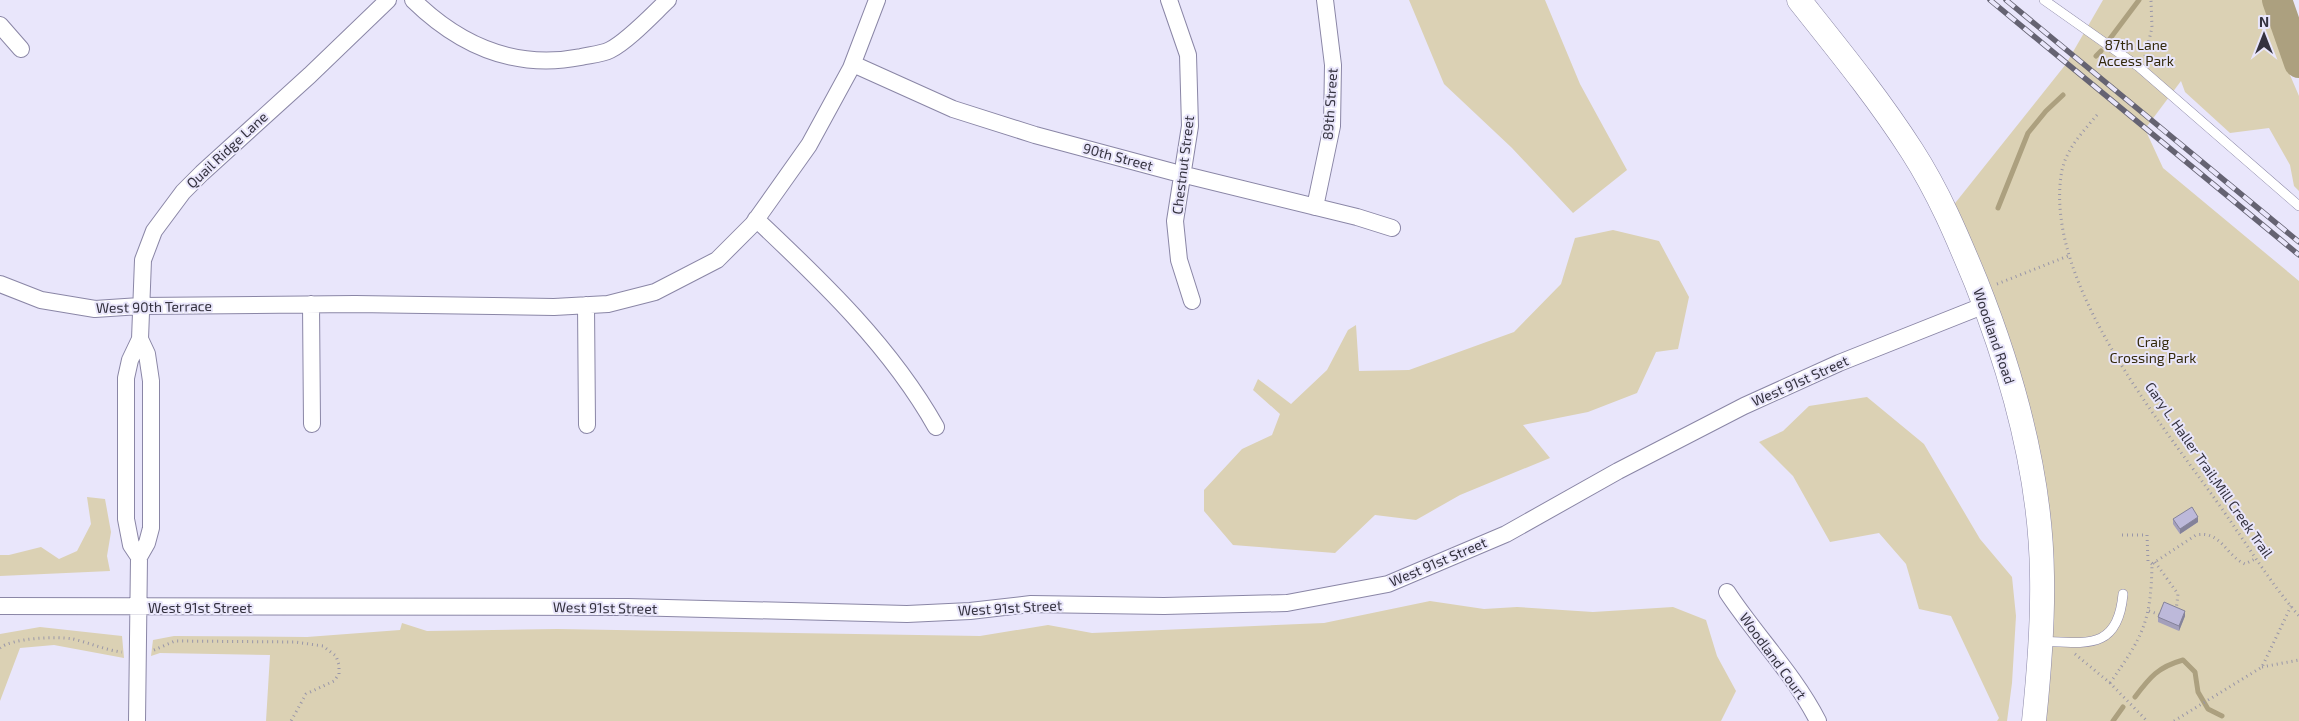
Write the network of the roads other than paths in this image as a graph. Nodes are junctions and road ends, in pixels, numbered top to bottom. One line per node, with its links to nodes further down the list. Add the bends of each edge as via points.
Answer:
1 (388, 0): 22 (street, Quail Ridge Lane, via 183,192 154,231 143,260)
2 (413, 0): 3 (street, via 456,36 506,57 540,61 567,60 611,50)
3 (668, 0)
4 (877, 0): 11 (street, West 90th Terrace)
5 (1169, 0): 12 (street, Chestnut Street, via 1188,55 1190,126)
6 (1324, 0): 14 (street, 89th Street, via 1333,65 1332,126)
7 (1799, 0): 18 (main road, Woodland Road, via 1913,151)
8 (2044, 0): 13 (lane, via 2139,66)
9 (0, 25): 10 (street)
10 (21, 49)
11 (852, 64): 12 (street, 90th Street, via 953,109); 15 (street, West 90th Terrace, via 809,145)
12 (1182, 174): 14 (street, 90th Street); 19 (street, Chestnut Street, via 1176,221 1178,260)
13 (2299, 206)
14 (1315, 207): 16 (street, 90th Street)
15 (756, 219): 21 (street, West 90th Terrace, via 717,260 655,292 608,304); 26 (street, via 832,292 916,392)
16 (1392, 228)
17 (0, 284): 22 (street, West 90th Terrace, via 41,300 75,306 95,309)
18 (1990, 295): 31 (street, West 91st Street, via 1744,406 1506,534 1388,584 1287,603 1164,606 1031,604 907,614 628,607); 32 (main road, Woodland Road, via 1997,337 2022,421 2032,476 2042,575)
19 (1192, 301)
20 (311, 304): 21 (street, West 90th Terrace); 22 (street, West 90th Terrace); 24 (street)
21 (586, 305): 25 (street)
22 (140, 306): 23 (street, Quail Ridge Lane)
23 (140, 339): 27 (street, Quail Ridge Lane, via 147,354 151,381 151,528); 27 (street, Quail Ridge Lane, via 126,378 126,519 131,545)
24 (312, 424)
25 (587, 425)
26 (936, 427)
27 (139, 556): 31 (street, Quail Ridge Lane)
28 (1727, 592): 34 (street, Woodland Court, via 1754,632 1782,665)
29 (2124, 594): 32 (lane, via 2117,624 2101,640)
30 (0, 606): 31 (street, West 91st Street)
31 (138, 607): 33 (street, Quail Ridge Lane)
32 (2040, 641): 35 (main road, Woodland Road)
33 (137, 721)
34 (1818, 721)
35 (2034, 721)

